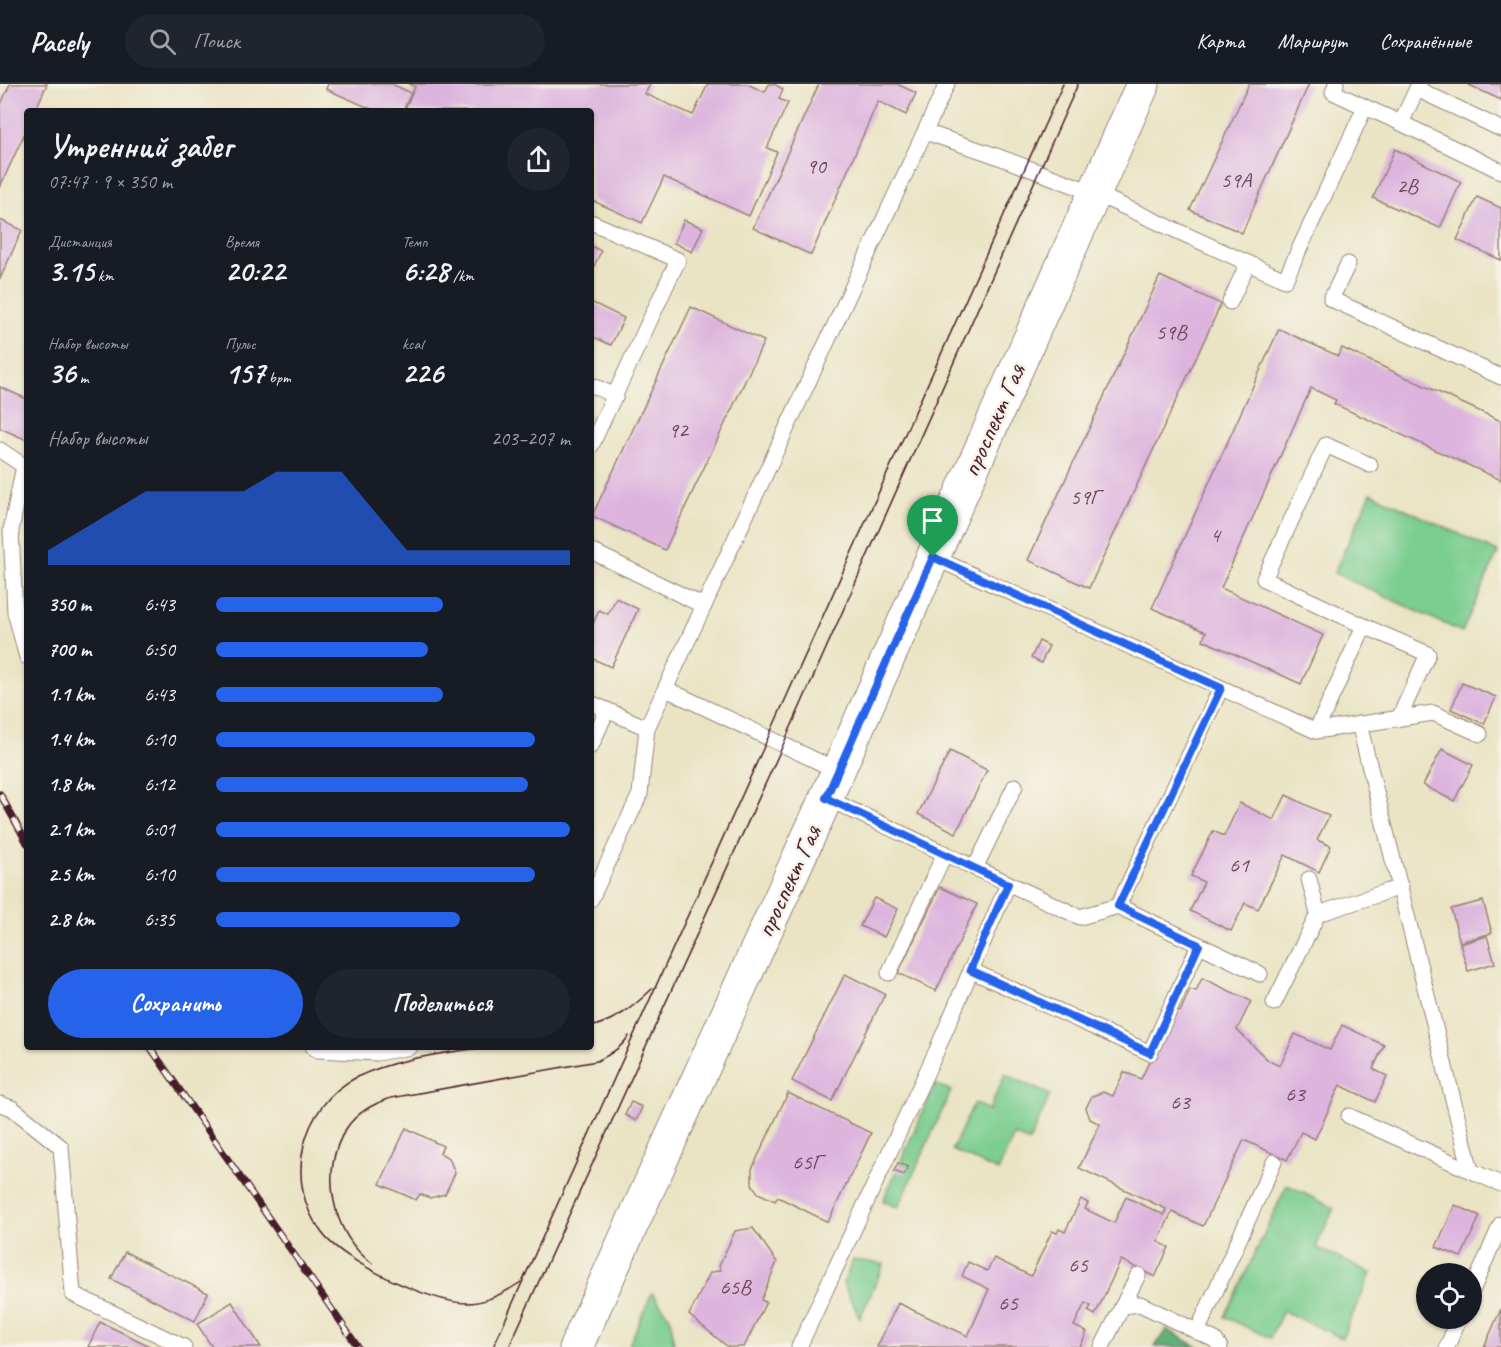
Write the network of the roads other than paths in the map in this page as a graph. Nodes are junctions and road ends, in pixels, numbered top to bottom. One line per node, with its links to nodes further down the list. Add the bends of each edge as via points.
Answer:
1 (947, 84): 8 (lane)
2 (1143, 84): 10 (main road, проспект Гая)
3 (1336, 84): 5 (lane, via 1333,92)
4 (1418, 86): 6 (lane); 7 (lane)
5 (1365, 107): 6 (lane); 12 (lane, via 1286,280)
6 (1401, 123): 9 (lane)
7 (1501, 129)
8 (925, 132): 10 (lane); 25 (lane)
9 (1501, 171)
10 (1094, 193): 12 (lane); 24 (main road, проспект Гая)
11 (594, 223): 17 (lane, via 678,260)
12 (1248, 263): 14 (lane)
13 (1348, 264): 15 (lane, via 1331,299)
14 (1230, 302)
15 (1501, 376)
16 (594, 385): 17 (lane)
17 (616, 396): 18 (lane)
18 (594, 441)
19 (0, 450): 22 (lane)
20 (1370, 465): 26 (lane, via 1326,445 1264,579)
21 (24, 466): 27 (lane, via 11,530 15,612)
22 (24, 466)
23 (594, 552): 25 (lane)
24 (933, 557): 28 (lane); 38 (main road, проспект Гая)
25 (704, 606): 29 (lane)
26 (1364, 626): 32 (lane, via 1428,654); 35 (lane)
27 (24, 646)
28 (1221, 688): 35 (lane); 46 (lane)
29 (666, 689): 34 (lane); 38 (lane)
30 (594, 704): 31 (lane)
31 (607, 710): 34 (lane); 37 (lane)
32 (1400, 718): 33 (lane); 36 (lane, via 1433,713)
33 (1359, 724): 35 (lane); 44 (lane)
34 (647, 728): 45 (lane, via 640,794)
35 (1317, 731)
36 (1480, 734)
37 (594, 739)
38 (832, 784): 40 (lane); 67 (main road, проспект Гая)
39 (1015, 786): 41 (lane)
40 (945, 854): 41 (lane); 50 (lane)
41 (975, 868): 43 (lane)
42 (1309, 879): 47 (lane)
43 (1008, 884): 46 (lane, via 1080,917); 49 (lane)
44 (1401, 887): 47 (lane); 58 (lane)
45 (594, 893)
46 (1118, 906): 48 (lane)
47 (1318, 914): 52 (lane)
48 (1199, 945): 49 (lane, via 1150,1053); 51 (lane)
49 (970, 970): 68 (lane)
50 (889, 972)
51 (1260, 974)
52 (1274, 1003)
53 (318, 1050): 54 (lane)
54 (394, 1050)
55 (0, 1104): 66 (lane, via 12,1108 61,1147 73,1294)
56 (1349, 1116): 58 (lane)
57 (1274, 1162): 65 (lane)
58 (1471, 1171): 59 (lane)
59 (1501, 1184)
60 (1501, 1224): 61 (lane)
61 (1482, 1268)
62 (1138, 1275): 63 (lane)
63 (1123, 1306): 65 (lane, via 1140,1304); 69 (lane)
64 (1454, 1329): 71 (lane)
65 (1197, 1332): 70 (lane, via 1215,1340)
66 (184, 1347)
67 (576, 1347)
68 (799, 1347)
69 (1102, 1347)
70 (1220, 1347)
71 (1447, 1347)

